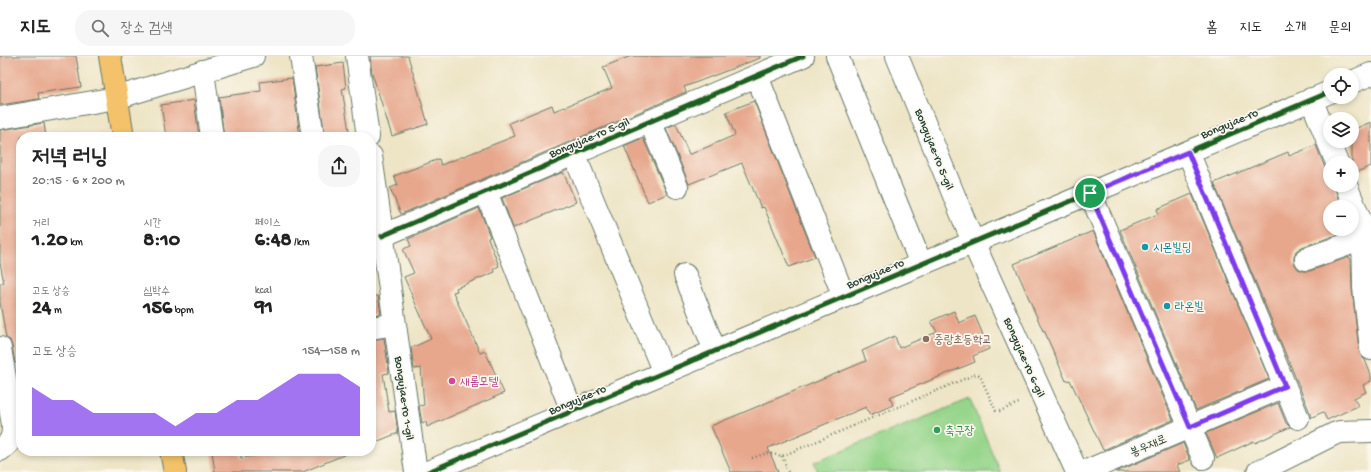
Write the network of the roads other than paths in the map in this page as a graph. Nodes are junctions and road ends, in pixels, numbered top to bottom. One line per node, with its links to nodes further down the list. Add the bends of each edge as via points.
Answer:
1 (110, 56): 13 (main road)
2 (253, 56): 8 (street)
3 (301, 56): 18 (street)
4 (357, 56): 19 (street)
5 (803, 56): 10 (street, Bongujae-ro 5-gil)
6 (837, 56): 32 (street, Bongujae-ro)
7 (897, 56): 30 (street, Bongujae-ro 5-gil)
8 (204, 71): 13 (street); 17 (street)
9 (1371, 74): 11 (street)
10 (757, 76): 15 (street, Bongujae-ro 5-gil); 35 (street, Bongujae-ro)
11 (1359, 79)
12 (1321, 95): 20 (street, Bongujae-ro); 22 (street)
13 (116, 98): 14 (street); 16 (main road)
14 (0, 118)
15 (650, 122): 21 (street, Bongujae-ro 5-gil); 23 (street)
16 (122, 132)
17 (211, 132)
18 (312, 132)
19 (367, 132)
20 (1188, 152): 26 (street, Bongujae-ro); 43 (street)
21 (574, 154): 24 (street, Bongujae-ro 5-gil); 41 (street)
22 (1335, 156)
23 (677, 187)
24 (486, 192): 28 (street, Bongujae-ro 5-gil); 44 (street, Bongujae-ro)
25 (1349, 192): 29 (street, via 1362,223)
26 (1090, 193): 30 (street, Bongujae-ro); 46 (street)
27 (376, 207): 28 (street, Bongujae-ro 1-gil)
28 (378, 228): 36 (street, Bongujae-ro 1-gil)
29 (1363, 240): 31 (street); 34 (street)
30 (973, 242): 32 (street, Bongujae-ro); 54 (street, Bongujae-ro 6-gil)
31 (1306, 259)
32 (920, 264): 35 (street, Bongujae-ro)
33 (685, 275): 40 (street)
34 (1367, 288): 39 (street)
35 (844, 297): 40 (street, Bongujae-ro)
36 (395, 324): 37 (street); 52 (street, Bongujae-ro 1-gil)
37 (376, 327)
38 (0, 348): 42 (street)
39 (1371, 349)
40 (715, 351): 41 (street, Bongujae-ro)
41 (664, 373): 44 (street, Bongujae-ro)
42 (14, 382): 48 (street, via 13,437 9,444)
43 (1285, 386): 45 (street); 46 (street, 봉우재로)
44 (572, 411): 53 (street, Bongujae-ro)
45 (1298, 418)
46 (1190, 427): 50 (street); 55 (street, 봉우재로)
47 (1371, 431): 56 (street, via 1334,434)
48 (0, 450)
49 (172, 456): 51 (main road)
50 (1203, 458)
51 (175, 472)
52 (416, 472)
53 (428, 472)
54 (1078, 472)
55 (1084, 472)
56 (1258, 472)

